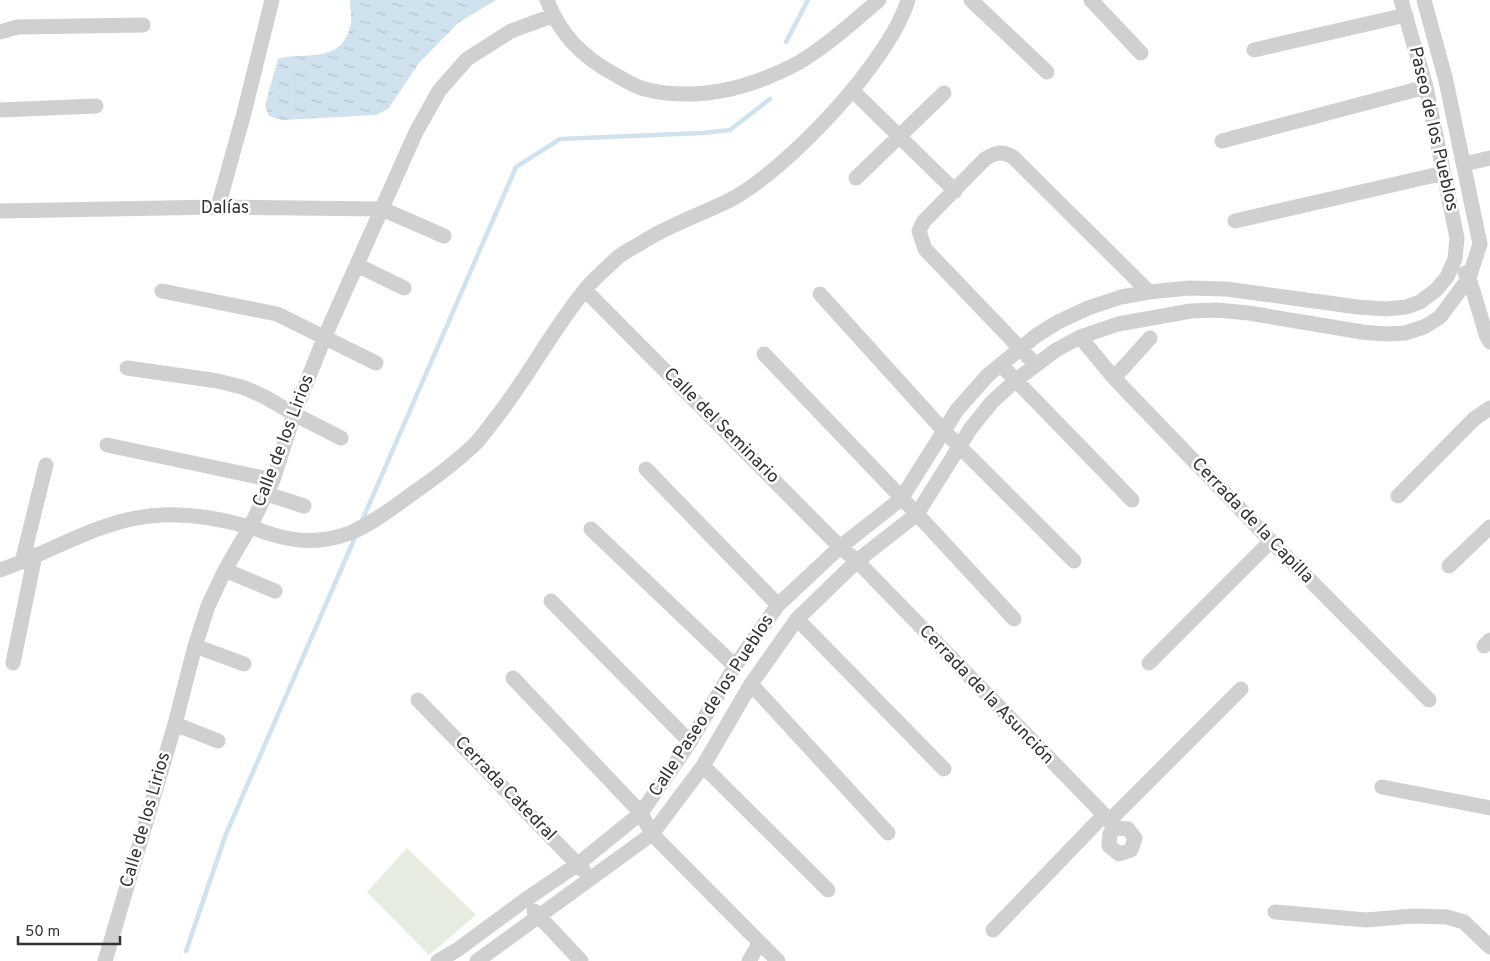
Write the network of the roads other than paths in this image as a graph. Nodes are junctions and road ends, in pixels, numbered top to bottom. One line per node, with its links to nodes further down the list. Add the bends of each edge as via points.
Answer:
1 (272, 0): 28 (street)
2 (547, 0): 10 (street)
3 (879, 0): 10 (street, via 799,62 736,89 701,93 676,94 643,88 604,69 576,48)
4 (908, 0): 17 (street, via 889,41)
5 (971, 0): 15 (street)
6 (1091, 0): 14 (street)
7 (1401, 0): 9 (street, Paseo de los Pueblos)
8 (1424, 0): 24 (street)
9 (1406, 15): 13 (street); 16 (street, Paseo de los Pueblos)
10 (552, 16): 29 (street, Calle de los Lirios, via 511,31 467,59 438,91)
11 (143, 25): 12 (street, via 18,27)
12 (0, 32)
13 (1254, 50)
14 (1142, 53)
15 (1047, 72)
16 (1426, 87): 22 (street); 25 (street, Paseo de los Pueblos)
17 (852, 90): 21 (street); 38 (street, via 805,141 769,173 732,199 658,232 620,255)
18 (944, 93): 21 (street)
19 (96, 106): 20 (street)
20 (0, 110)
21 (899, 136): 26 (street); 27 (street)
22 (1222, 141)
23 (1490, 158): 24 (street)
24 (1464, 164): 33 (street, via 1480,244)
25 (1444, 173): 31 (street); 34 (street, Paseo de los Pueblos, via 1457,238)
26 (856, 178)
27 (955, 191): 40 (street, via 985,159 1004,152 1013,157); 46 (street, via 924,221 918,231 922,242)
28 (218, 207): 29 (street, Dalías); 30 (street, Dalías)
29 (382, 209): 32 (street, Dalías); 35 (street, Calle de los Lirios)
30 (0, 211)
31 (1235, 221)
32 (444, 236)
33 (1484, 250): 34 (street); 36 (street, Calle Paseo de los Pueblos)
34 (1455, 259): 36 (street); 40 (street, Calle Paseo de los Pueblos, via 1436,290 1420,302 1406,307 1358,307 1226,288)
35 (357, 265): 37 (street); 42 (street, Calle de los Lirios)
36 (1469, 278): 43 (street, Calle Paseo de los Pueblos, via 1440,316 1424,327 1405,333 1362,332 1266,315 1216,310 1157,316 1118,324); 45 (street)
37 (404, 288)
38 (585, 290): 68 (street, via 477,442 383,515 351,532 321,542 273,535); 72 (street, Calle del Seminario)
39 (162, 291): 42 (street, via 277,314)
40 (1149, 292): 46 (street, Calle Paseo de los Pueblos, via 1088,308 1058,322)
41 (820, 294): 56 (street)
42 (325, 336): 48 (street); 55 (street, Calle de los Lirios)
43 (1080, 337): 50 (street, Calle Paseo de los Pueblos); 52 (street, Cerrada de la Capilla)
44 (1150, 338): 52 (street)
45 (1490, 342)
46 (1019, 349): 49 (street, Calle Paseo de los Pueblos); 50 (street)
47 (764, 354): 64 (street)
48 (376, 363)
49 (1001, 365): 53 (street); 56 (street, Calle Paseo de los Pueblos, via 957,410)
50 (1036, 366): 53 (street, Calle Paseo de los Pueblos)
51 (127, 368): 55 (street, via 245,388)
52 (1114, 378): 71 (street, Cerrada de la Capilla)
53 (1016, 380): 59 (street, Calle Paseo de los Pueblos, via 992,402); 65 (street)
54 (1490, 408): 63 (street, via 1474,418)
55 (294, 414): 57 (street); 62 (street, Calle de los Lirios)
56 (944, 432): 59 (street); 64 (street, Calle Paseo de los Pueblos)
57 (341, 438)
58 (108, 445): 62 (street)
59 (961, 447): 67 (street, Calle Paseo de los Pueblos); 75 (street)
60 (46, 465): 73 (street)
61 (646, 469): 81 (street)
62 (270, 487): 66 (street); 68 (street, Calle de los Lirios)
63 (1398, 496)
64 (901, 499): 67 (street); 72 (street, Calle Paseo de los Pueblos)
65 (1132, 500)
66 (304, 506)
67 (917, 514): 74 (street, Calle Paseo de los Pueblos); 83 (street)
68 (250, 527): 73 (street, via 215,519 165,514 141,517 108,524); 78 (street, Calle de los Lirios)
69 (1490, 527): 76 (street)
70 (591, 529): 88 (street)
71 (1271, 541): 86 (street); 93 (street, Cerrada de la Capilla)
72 (840, 547): 74 (street, Calle del Seminario); 81 (street, Calle Paseo de los Pueblos)
73 (29, 559): 77 (street); 85 (street)
74 (857, 561): 82 (street, Calle Paseo de los Pueblos); 102 (street, Cerrada de la Asunción)
75 (1074, 561)
76 (1449, 566)
77 (0, 570)
78 (225, 570): 79 (street); 84 (street, Calle de los Lirios, via 208,606)
79 (275, 591)
80 (551, 601): 96 (street)
81 (778, 605): 88 (street, Calle Paseo de los Pueblos)
82 (797, 619): 90 (street, Calle Paseo de los Pueblos); 98 (street)
83 (1014, 619)
84 (195, 646): 87 (street); 94 (street, Calle de los Lirios)
85 (13, 663)
86 (1149, 663)
87 (244, 664)
88 (735, 666): 96 (street, Calle Paseo de los Pueblos)
89 (513, 678): 101 (street)
90 (751, 684): 97 (street, Calle Paseo de los Pueblos); 103 (street)
91 (1241, 688): 102 (street)
92 (418, 700): 105 (street, Cerrada Catedral)
93 (1429, 700)
94 (174, 724): 95 (street); 114 (street, Calle de los Lirios)
95 (218, 741)
96 (690, 742): 101 (street, Calle Paseo de los Pueblos)
97 (703, 766): 104 (street, Calle Paseo de los Pueblos); 107 (street)
98 (944, 770)
99 (1382, 787): 100 (street)
100 (1490, 808)
101 (641, 813): 104 (street); 105 (street, Calle Paseo de los Pueblos)
102 (1109, 822): 111 (street)
103 (888, 833)
104 (652, 834): 106 (street, Calle Paseo de los Pueblos); 112 (street)
105 (578, 864): 106 (street, Cerrada Catedral); 108 (street, Calle Paseo de los Pueblos)
106 (592, 878): 110 (street, Calle Paseo de los Pueblos)
107 (828, 890)
108 (525, 900): 110 (street); 115 (street, Calle Paseo de los Pueblos)
109 (1275, 912): 113 (street, via 1366,920 1446,916 1464,922)
110 (539, 917): 116 (street, Calle Paseo de los Pueblos); 117 (street)
111 (993, 930)
112 (760, 944): 118 (street); 119 (street)
113 (1490, 946)
114 (105, 961)
115 (438, 961)
116 (477, 961)
117 (581, 961)
118 (749, 961)
119 (778, 961)

